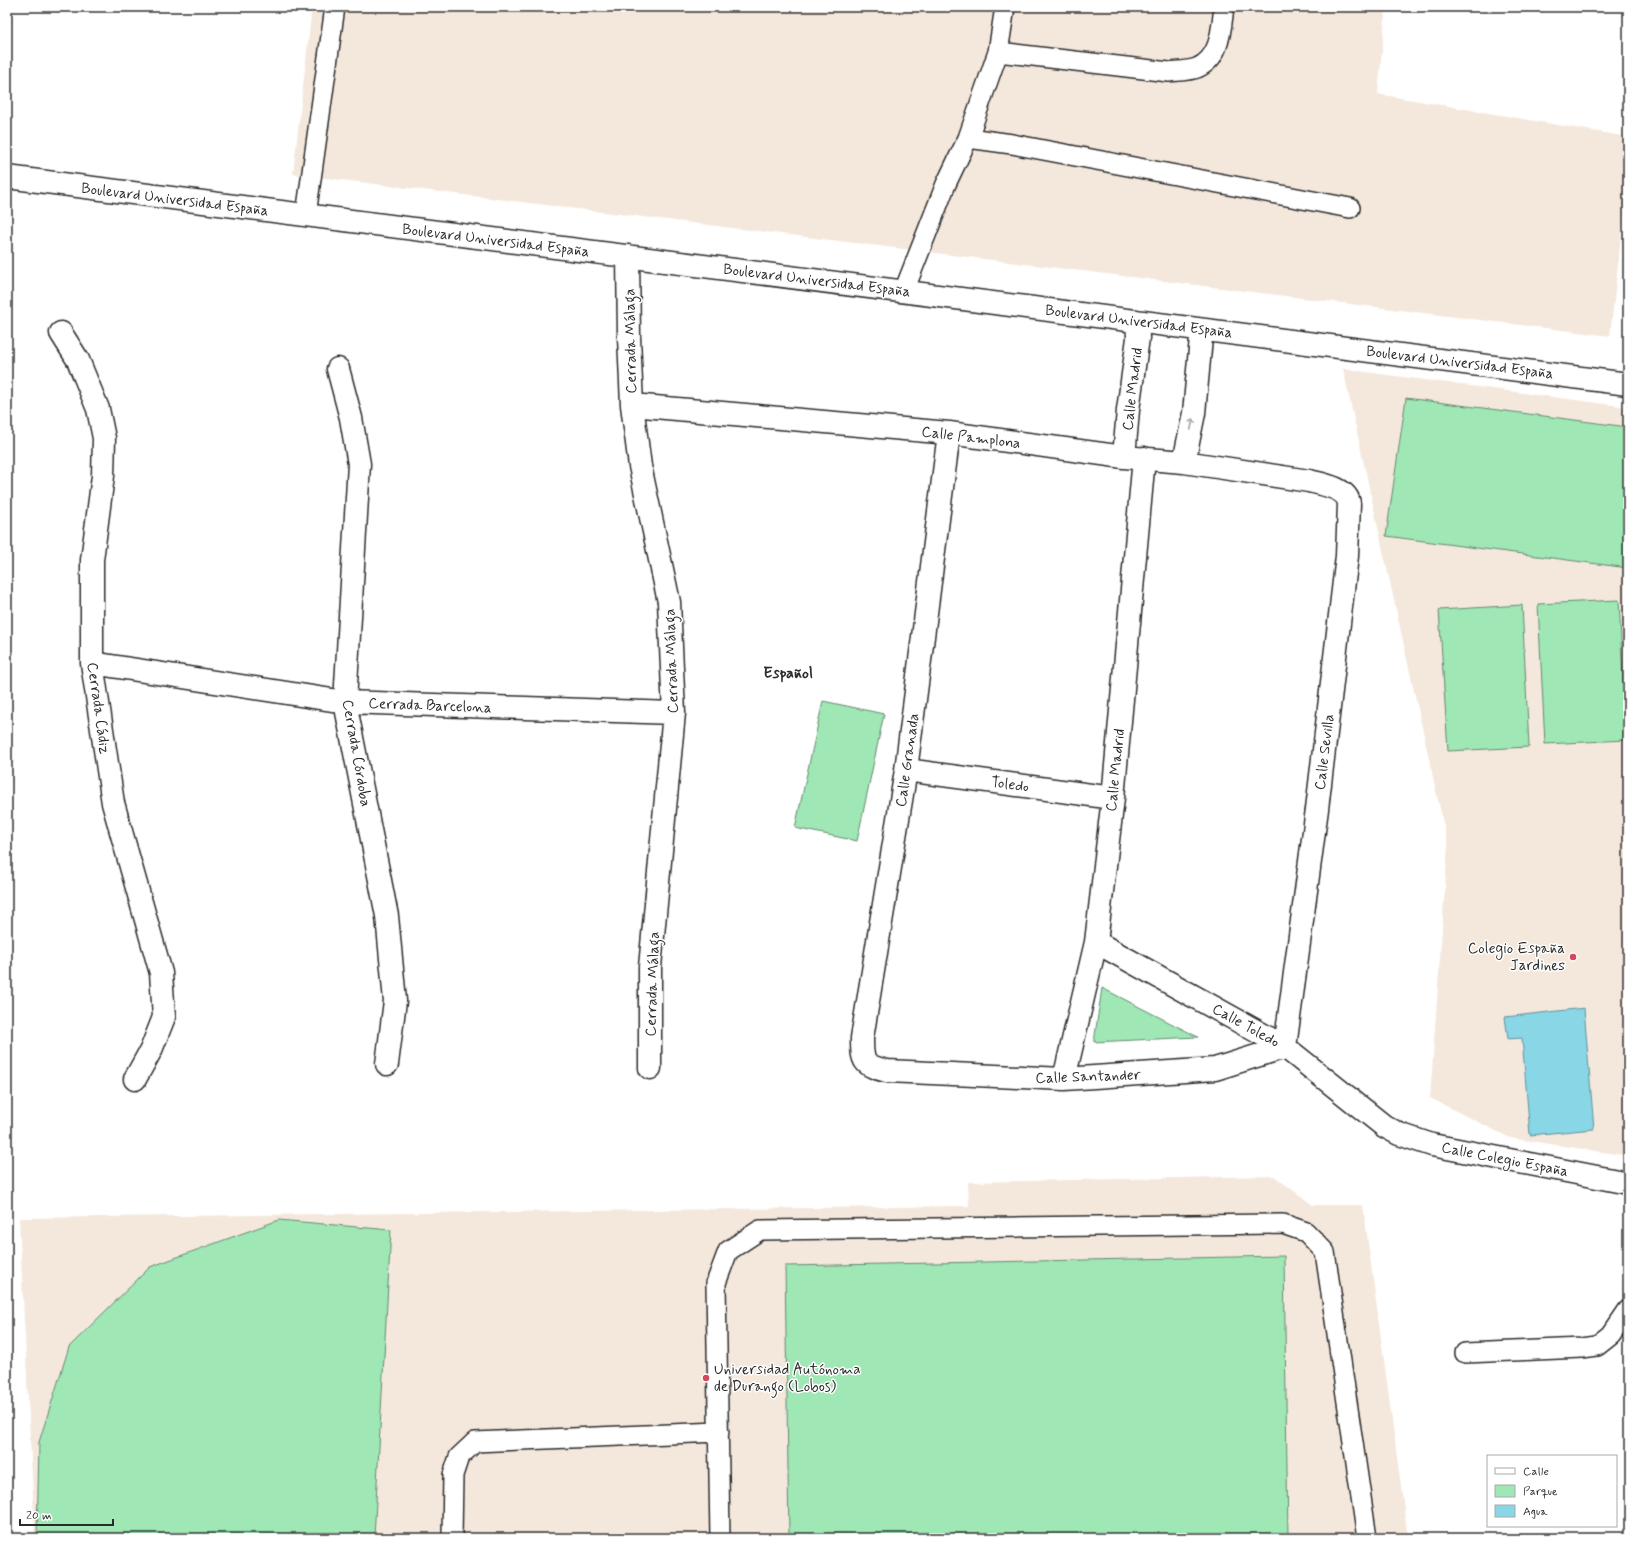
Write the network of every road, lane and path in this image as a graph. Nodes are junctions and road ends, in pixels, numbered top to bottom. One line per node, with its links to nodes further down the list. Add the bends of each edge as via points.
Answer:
1 (336, 7): 8 (lane)
2 (1005, 7): 4 (lane)
3 (1224, 7): 4 (lane, via 1215,52 1208,61 1197,68 1169,72)
4 (998, 52): 5 (lane)
5 (968, 138): 7 (lane, via 1012,144); 10 (lane, via 946,184)
6 (7, 177): 8 (street, Boulevard Universidad España)
7 (1350, 208)
8 (306, 215): 9 (street, Boulevard Universidad España)
9 (628, 256): 10 (street, Boulevard Universidad España); 16 (street, Cerrada Málaga)
10 (904, 291): 11 (street, Boulevard Universidad España)
11 (1136, 321): 12 (street, Boulevard Universidad España); 18 (street, Calle Madrid, via 1138,338 1128,410)
12 (1198, 329): 15 (street, Boulevard Universidad España); 19 (street, one-way to 12, via 1194,413 1202,338)
13 (61, 333): 21 (street, Cerrada Cádiz, via 78,360 98,408 104,438 103,476 92,560)
14 (338, 369): 22 (street, Cerrada Córdoba, via 351,418 358,464)
15 (1628, 384)
16 (632, 405): 17 (street, Calle Pamplona); 23 (street, Cerrada Málaga, via 640,466 669,602)
17 (949, 433): 18 (street, Calle Pamplona); 24 (street, Calle Granada)
18 (1134, 457): 19 (street, Calle Pamplona); 25 (street, Calle Madrid)
19 (1184, 462): 20 (street, Calle Pamplona)
20 (1309, 481): 27 (street, Calle Sevilla, via 1336,490 1349,500 1347,556)
21 (92, 663): 22 (street, Cerrada Barcelona); 31 (street, Cerrada Cádiz, via 112,803 161,973 164,1017 151,1050)
22 (345, 702): 23 (street, Cerrada Barcelona); 28 (street, Cerrada Córdoba, via 387,916 395,1001)
23 (674, 713): 29 (street, Cerrada Málaga, via 650,966)
24 (906, 770): 25 (street, Toledo); 30 (street, Calle Granada, via 862,1038 862,1053 866,1062 872,1067)
25 (1113, 798): 26 (street, Calle Madrid)
26 (1096, 942): 27 (street, Calle Toledo); 32 (street, Calle Madrid)
27 (1285, 1047): 32 (street, Calle Santander, via 1215,1069); 33 (street, Calle Toledo)
28 (387, 1064)
29 (650, 1068)
30 (887, 1071): 32 (street, Calle Santander)
31 (135, 1079)
32 (1064, 1079)
33 (1384, 1126): 34 (street, Calle Colegio España, via 1432,1145)
34 (1628, 1183)
35 (1628, 1310): 36 (lane, via 1611,1334 1597,1346)
36 (1465, 1353)
37 (719, 1432): 38 (lane, via 475,1442 459,1457 453,1475); 39 (lane); 40 (lane, via 716,1283 728,1251 760,1230 1283,1224 1306,1232 1325,1252)
38 (452, 1538)
39 (720, 1538)
40 (1367, 1538)

